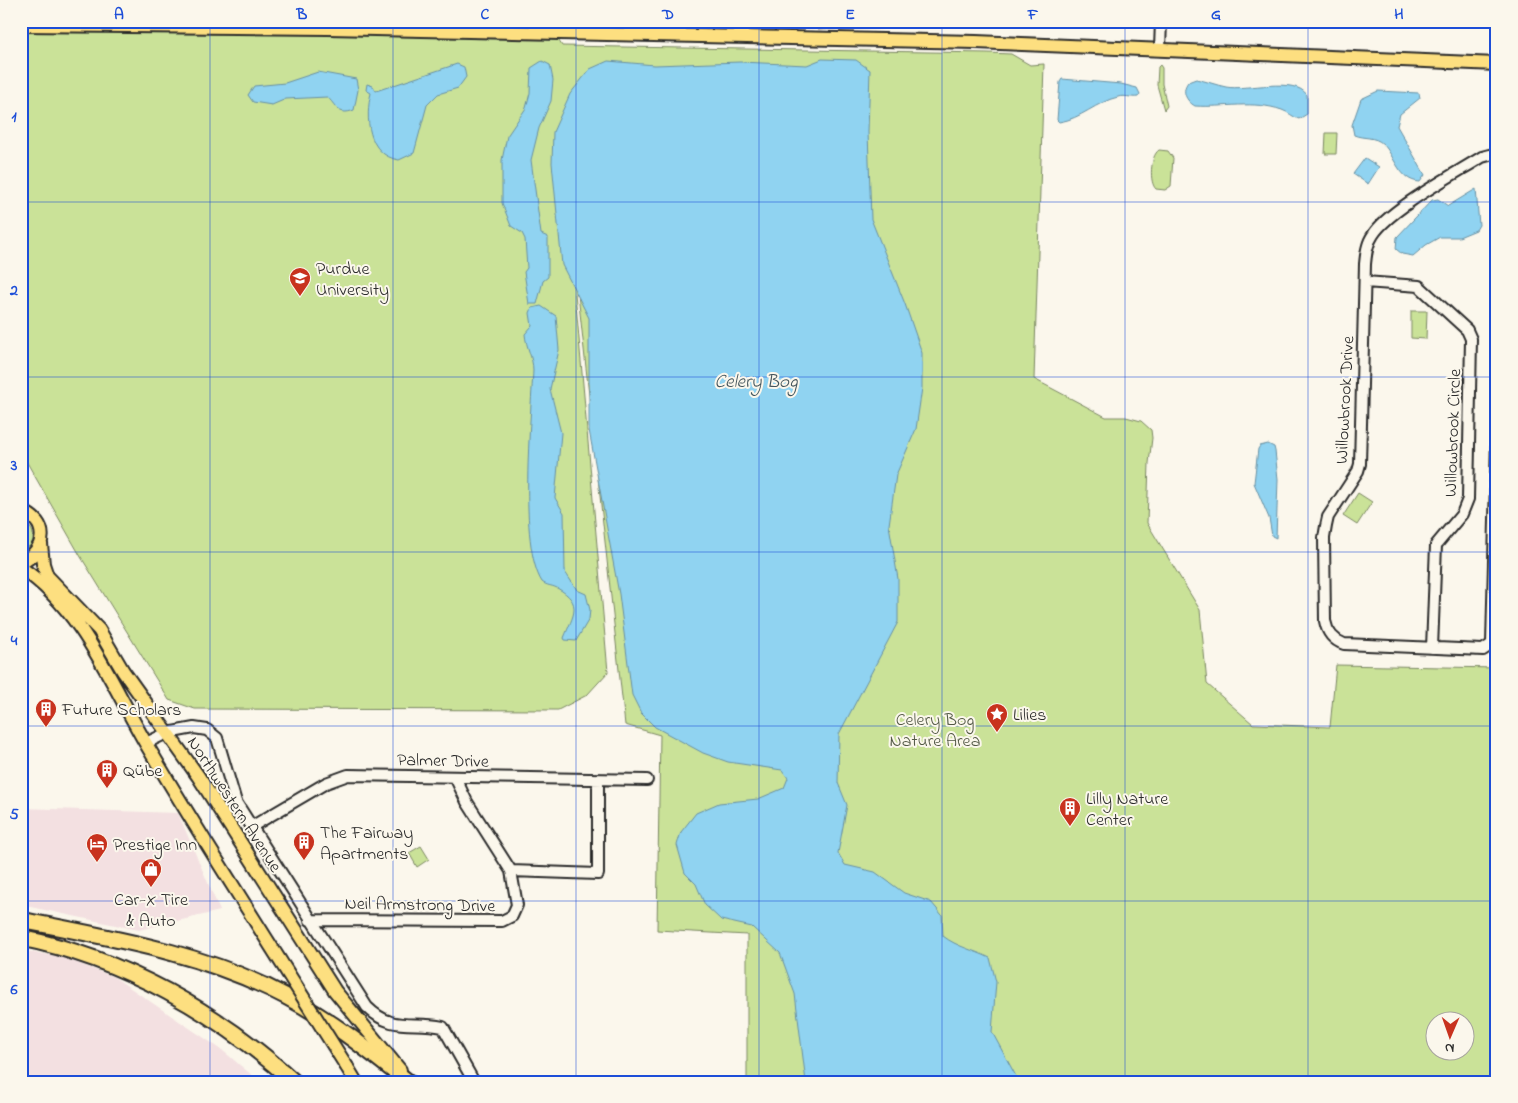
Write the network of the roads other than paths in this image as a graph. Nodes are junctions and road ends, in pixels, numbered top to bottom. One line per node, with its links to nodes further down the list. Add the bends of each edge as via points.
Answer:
1 (1161, 21): 3 (street)
2 (21, 25): 3 (main road, via 408,30)
3 (1160, 49): 4 (main road)
4 (1497, 64)
5 (1497, 152): 6 (street, Willowbrook Drive, via 1482,157 1427,192 1373,233 1368,244)
6 (1365, 282): 14 (street, Willowbrook Circle, via 1420,286 1470,335 1468,499 1462,514 1436,545); 14 (street, Willowbrook Drive, via 1360,464 1328,517 1325,621 1332,637 1344,644)
7 (1497, 437): 11 (street, Willowbrook Drive)
8 (21, 503): 9 (main road)
9 (26, 513): 10 (main road, Northwestern Avenue, via 41,528)
10 (41, 544): 12 (main road, via 31,557); 15 (main road, Northwestern Avenue, via 42,564 47,576 99,630 123,671)
11 (1496, 544): 14 (street, Willowbrook Drive, via 1492,644 1483,650)
12 (21, 563)
13 (21, 568): 16 (main road, via 56,599 82,630)
14 (1432, 648)
15 (167, 732): 16 (street); 20 (street, via 201,728 217,738 234,796); 27 (main road, Northwestern Avenue, via 335,991)
16 (146, 744): 26 (main road, bridge)
17 (455, 777): 18 (street, Palmer Drive); 20 (street, Palmer Drive, via 357,774 339,777); 21 (street, via 466,802)
18 (598, 780): 19 (street, Palmer Drive); 21 (street, via 598,874)
19 (647, 780)
20 (251, 827): 23 (street)
21 (511, 872): 23 (street, Neil Armstrong Drive, via 517,904 512,916 502,921)
22 (21, 920): 27 (highway, via 126,940 234,972 326,1019)
23 (310, 920): 28 (street, via 376,1016 396,1025 443,1028)
24 (21, 938): 25 (highway, via 84,955 172,994 277,1066)
25 (294, 1082)
26 (356, 1082)
27 (409, 1082)
28 (474, 1082)

